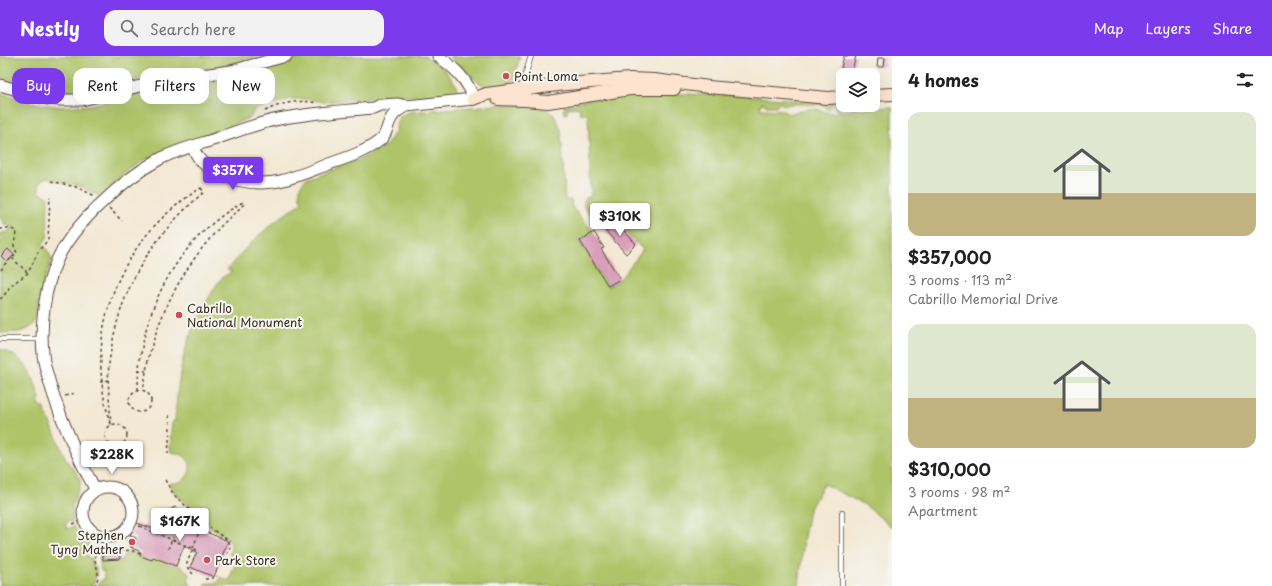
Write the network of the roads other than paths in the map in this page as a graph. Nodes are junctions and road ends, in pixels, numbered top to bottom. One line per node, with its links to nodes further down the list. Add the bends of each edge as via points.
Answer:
1 (286, 56): 4 (street, via 231,71 165,80 82,100 49,99)
2 (438, 56): 10 (street, via 463,79)
3 (531, 56): 6 (lane)
4 (0, 85)
5 (709, 87): 6 (main road, via 630,79 590,81); 9 (main road); 10 (main road, via 630,89 548,102)
6 (521, 90): 10 (main road, via 486,94)
7 (892, 94): 8 (main road)
8 (880, 95)
9 (836, 97)
10 (473, 99): 11 (street)
11 (406, 106): 12 (street, via 392,104); 13 (street, via 391,117)
12 (373, 108): 13 (street, via 381,113); 14 (street, via 278,119)
13 (388, 128): 14 (street, via 385,136 359,152 287,179 269,183 248,182 217,173 203,163)
14 (192, 147): 16 (street, via 159,160 127,181 99,205 74,233 52,273 44,313)
15 (0, 339): 16 (lane)
16 (43, 339): 17 (street, via 42,354 54,399)
17 (95, 489): 17 (street, via 86,498 82,510 84,523 92,533 104,538 117,536 128,528 133,516 132,504 125,493 111,486)
18 (842, 513): 19 (lane)
19 (842, 586)

